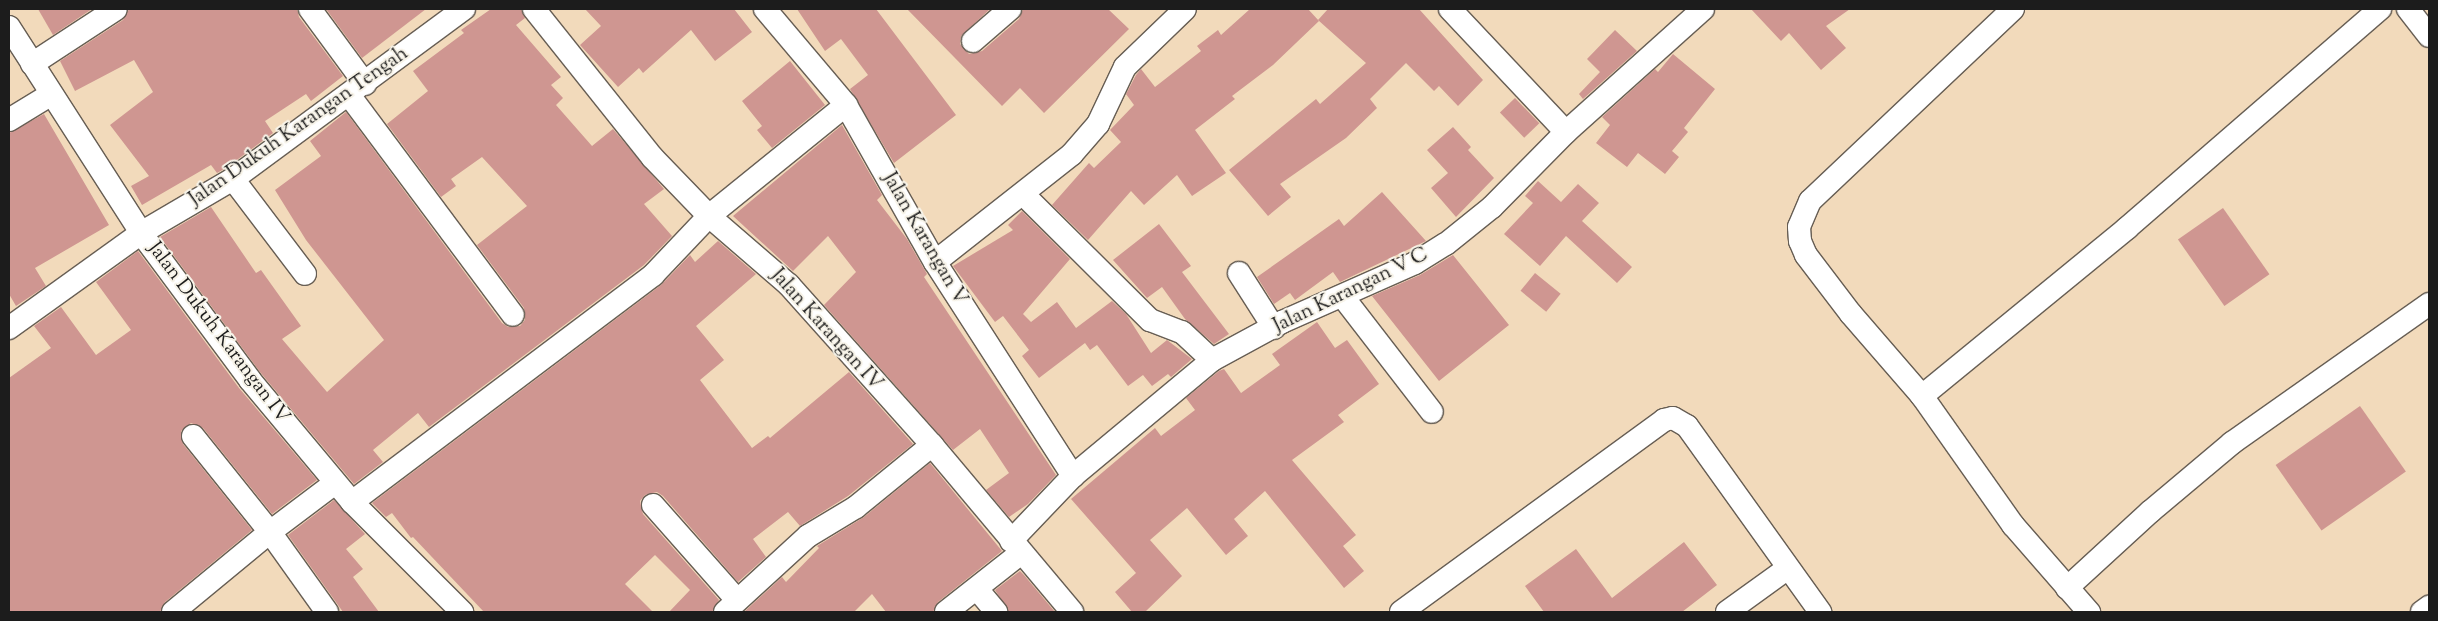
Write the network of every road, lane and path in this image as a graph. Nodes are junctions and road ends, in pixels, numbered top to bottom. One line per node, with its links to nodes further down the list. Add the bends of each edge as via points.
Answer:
1 (116, 9): 16 (street)
2 (310, 9): 17 (street)
3 (464, 9): 17 (street, Jalan Dukuh Karangan Tengah)
4 (534, 9): 24 (street, Jalan Karangan IV, via 652,157)
5 (765, 9): 19 (street, Jalan Karangan V)
6 (1010, 9): 15 (street)
7 (1185, 9): 23 (street, via 1125,67 1098,124 1072,154)
8 (1450, 9): 21 (street)
9 (1703, 9): 21 (street, Jalan Karangan V C)
10 (2013, 9): 35 (street, via 1810,201 1799,227 1806,255 1851,314)
11 (2380, 9): 35 (street, via 2127,228)
12 (2408, 9): 14 (street)
13 (9, 27): 16 (street, Jalan Dukuh Karangan IV)
14 (2429, 36)
15 (972, 41)
16 (32, 64): 18 (street, Jalan Dukuh Karangan IV)
17 (357, 89): 22 (street, Jalan Dukuh Karangan Tengah); 31 (street)
18 (50, 95): 20 (street); 25 (street, Jalan Dukuh Karangan IV)
19 (846, 105): 24 (street); 26 (street, Jalan Karangan V)
20 (9, 120)
21 (1566, 132): 29 (street, Jalan Karangan V C, via 1492,207 1446,244 1415,263)
22 (233, 179): 25 (street, Jalan Dukuh Karangan Tengah); 28 (street)
23 (1024, 194): 26 (street); 34 (street, via 1150,320 1182,332)
24 (708, 216): 38 (street, Jalan Karangan IV, via 789,285); 41 (street, via 653,275)
25 (141, 233): 32 (street, Jalan Dukuh Karangan Tengah); 40 (street, Jalan Dukuh Karangan IV, via 250,380)
26 (935, 262): 39 (street, Jalan Karangan V)
27 (1239, 272): 33 (street)
28 (305, 274)
29 (1343, 297): 33 (street, Jalan Karangan V C); 36 (street)
30 (2429, 304): 46 (street, via 2232,443)
31 (513, 315)
32 (9, 328)
33 (1274, 328): 34 (street, Jalan Karangan V C)
34 (1212, 360): 39 (street, Jalan Karangan V C)
35 (1922, 396): 46 (street, via 2013,525)
36 (1432, 412)
37 (193, 436): 43 (street)
38 (932, 445): 44 (street, Jalan Karangan IV); 48 (street, via 856,507 808,536)
39 (1073, 476): 44 (street, Jalan Karangan V C)
40 (336, 483): 41 (street, Jalan Dukuh Karangan IV); 43 (street)
41 (352, 502): 52 (street, Jalan Dukuh Karangan IV)
42 (653, 505): 48 (street)
43 (270, 532): 50 (street); 51 (street)
44 (1016, 547): 47 (street); 55 (street, Jalan Karangan IV)
45 (1788, 568): 56 (street, via 1687,426 1673,418 1664,420); 57 (street); 58 (street)
46 (2067, 588): 59 (street)
47 (977, 589): 53 (street); 54 (street)
48 (731, 606)
49 (2429, 607): 60 (street)
50 (173, 612)
51 (327, 612)
52 (462, 612)
53 (946, 612)
54 (996, 612)
55 (1072, 612)
56 (1402, 612)
57 (1727, 612)
58 (1820, 612)
59 (2089, 612)
60 (2422, 612)

